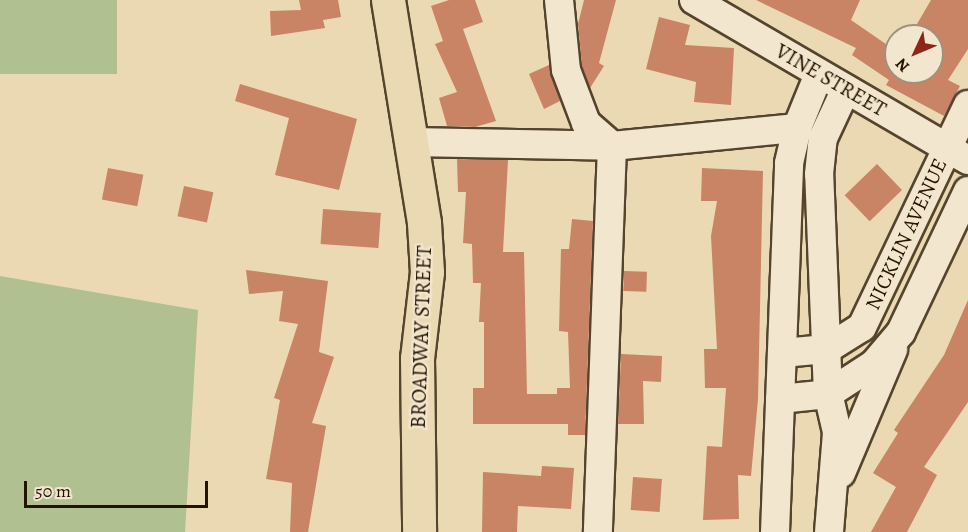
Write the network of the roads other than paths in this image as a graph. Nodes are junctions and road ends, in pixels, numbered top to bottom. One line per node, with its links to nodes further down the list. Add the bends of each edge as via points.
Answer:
1 (388, 0): 8 (main road, BROADWAY STREET)
2 (559, 0): 9 (street, via 566,70 586,123)
3 (694, 0): 4 (street, VINE STREET)
4 (819, 74): 5 (street, VINE STREET); 7 (street)
5 (846, 89): 10 (street, VINE STREET); 13 (street, via 823,138 819,174)
6 (968, 105): 10 (street, NICKLIN AVENUE)
7 (797, 128): 9 (street); 14 (street, via 789,163)
8 (411, 142): 9 (street); 18 (main road, BROADWAY STREET, via 427,272 417,358)
9 (612, 146): 19 (street)
10 (958, 154): 13 (street, NICKLIN AVENUE, via 862,327)
11 (968, 191): 12 (street, NICKLIN AVENUE)
12 (901, 332): 15 (street, NICKLIN AVENUE, via 874,364); 17 (street)
13 (827, 349): 14 (street, NICKLIN AVENUE); 15 (street)
14 (782, 353): 16 (street)
15 (828, 394): 16 (street, NICKLIN AVENUE); 17 (street, via 837,432)
16 (780, 399): 20 (street)
17 (833, 492): 21 (street)
18 (419, 532)
19 (598, 532)
20 (775, 532)
21 (829, 532)

